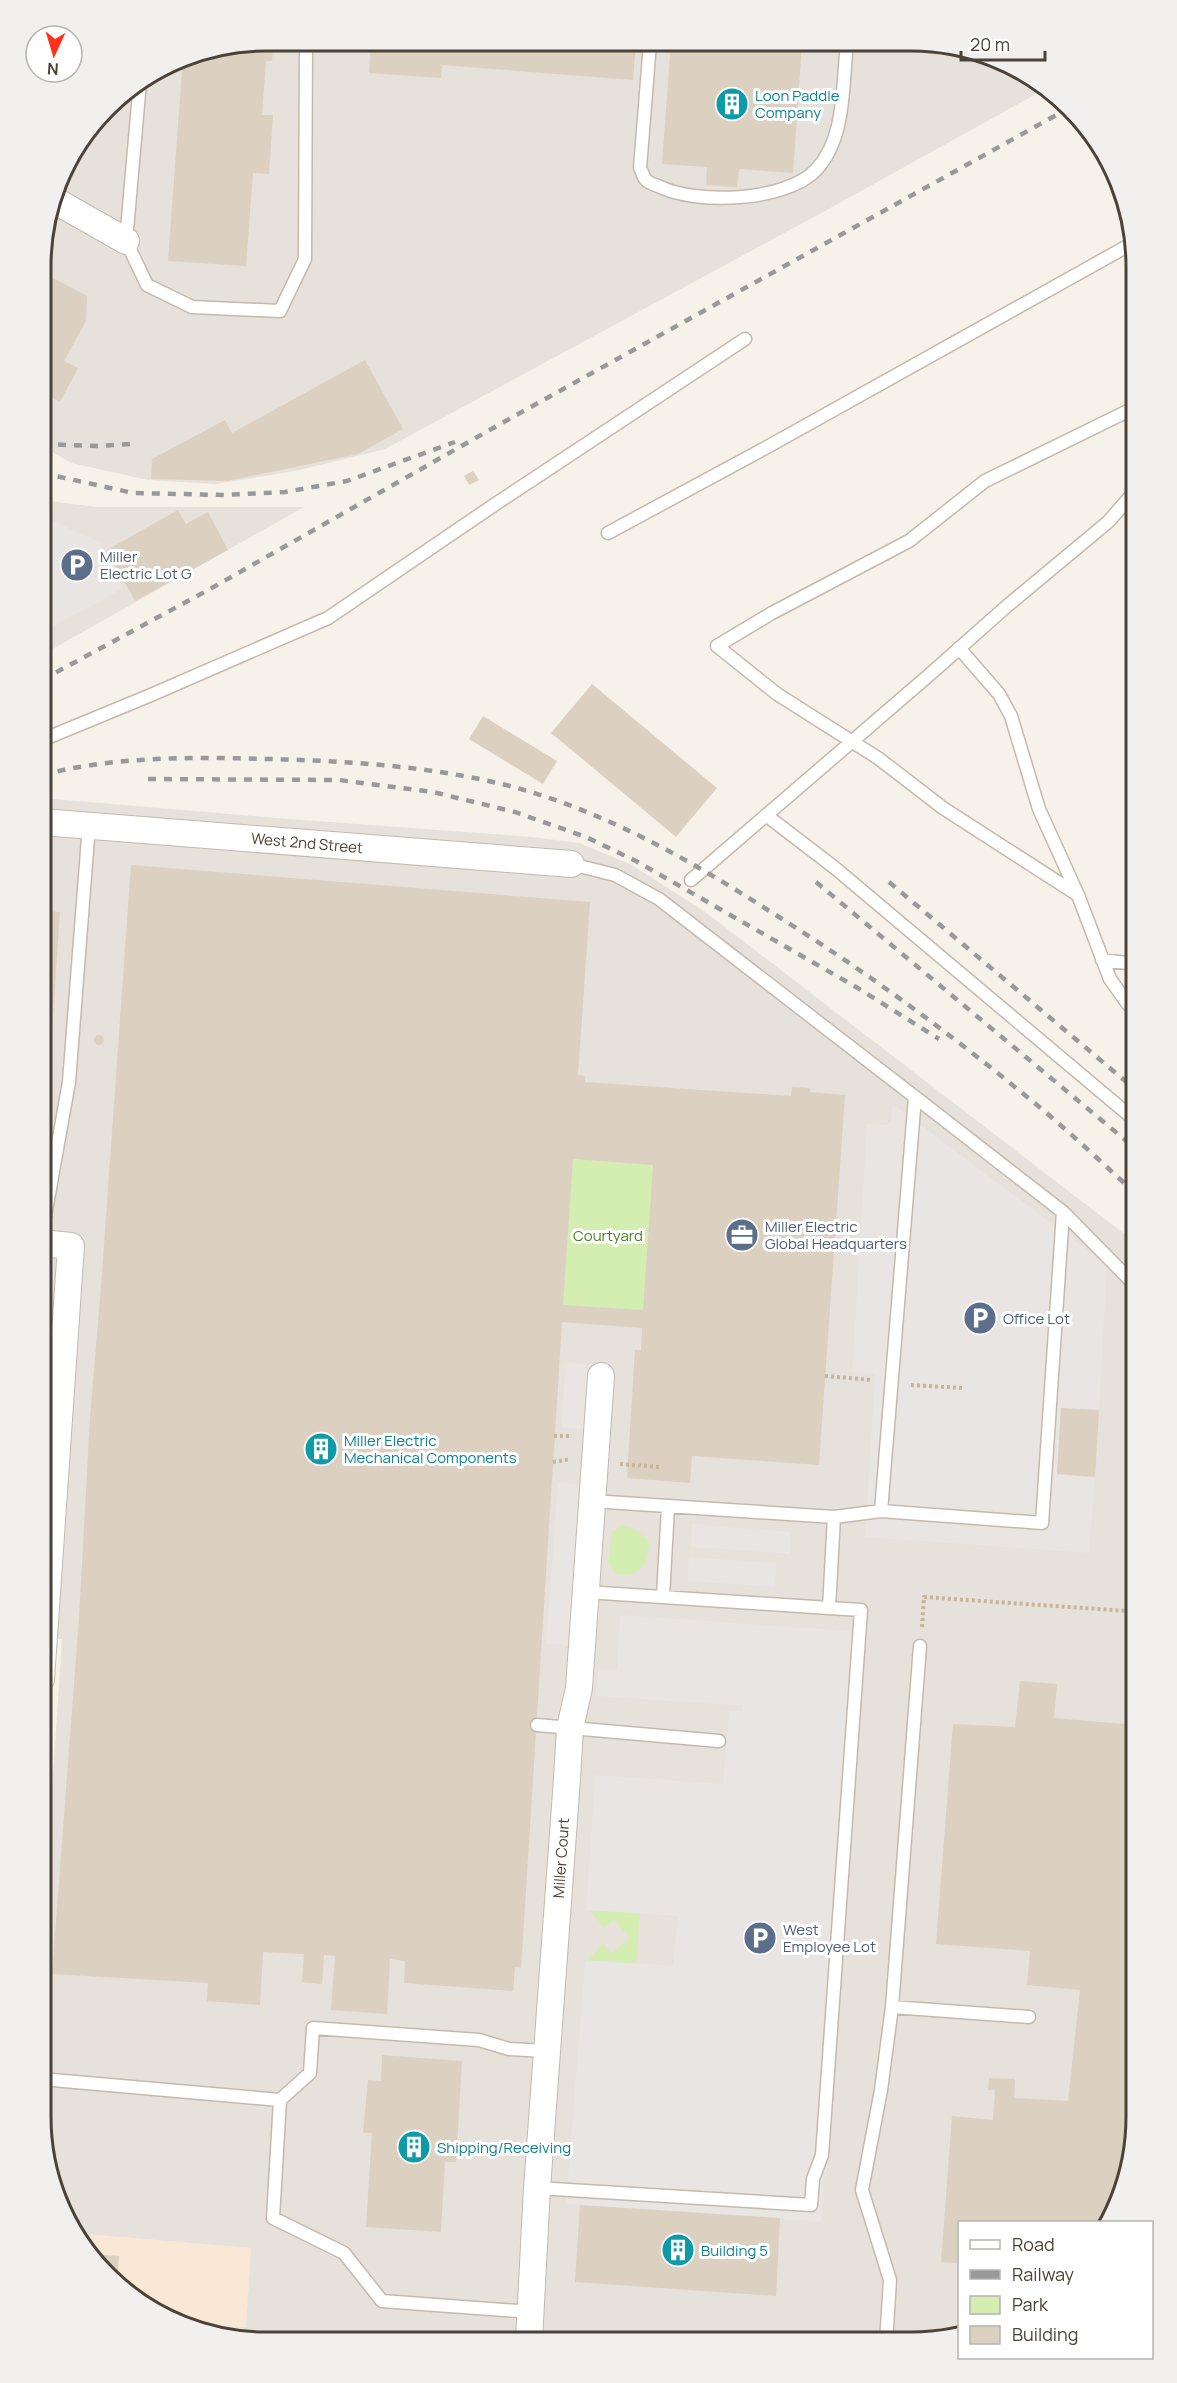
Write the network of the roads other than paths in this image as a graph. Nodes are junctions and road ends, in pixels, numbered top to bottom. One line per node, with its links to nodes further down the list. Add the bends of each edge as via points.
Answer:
1 (306, 51): 6 (lane, via 305,259 280,311 192,307 147,285)
2 (649, 51): 3 (lane, via 640,168 646,180 664,189 715,199 764,193 801,181 815,171 836,139)
3 (846, 51)
4 (139, 92): 6 (lane)
5 (60, 203): 6 (street)
6 (126, 241)
7 (1125, 247): 11 (lane)
8 (745, 339): 13 (lane, via 328,618)
9 (1126, 412): 14 (lane, via 985,481 909,541 717,646 777,694)
10 (1126, 500): 12 (lane, via 1107,522)
11 (608, 532)
12 (959, 648): 14 (lane); 20 (lane, via 999,694 1011,716 1039,809)
13 (51, 736)
14 (852, 741): 15 (lane); 20 (lane, via 943,808)
15 (766, 815): 19 (lane); 25 (lane, via 835,868)
16 (51, 823): 17 (street, West 2nd Street)
17 (89, 825): 18 (street, West 2nd Street); 26 (lane, via 70,1074)
18 (571, 864): 24 (lane, via 615,875 659,899)
19 (691, 880)
20 (1078, 895): 21 (lane)
21 (1102, 960): 22 (lane); 23 (lane)
22 (1126, 963)
23 (1126, 1002)
24 (915, 1097): 27 (lane); 34 (lane)
25 (1126, 1113)
26 (51, 1186)
27 (1063, 1212): 29 (lane); 34 (lane, via 1042,1523)
28 (51, 1237): 31 (street, via 71,1246)
29 (1126, 1276)
30 (601, 1376): 32 (street, Miller Court)
31 (51, 1474)
32 (592, 1501): 33 (lane); 36 (street, Miller Court)
33 (668, 1507): 35 (lane); 37 (lane)
34 (881, 1511): 35 (lane)
35 (834, 1517): 38 (lane)
36 (586, 1592): 37 (lane); 41 (street, Miller Court, via 579,1688)
37 (663, 1597): 38 (lane)
38 (829, 1608): 48 (lane, via 861,1610 822,2155 813,2179 811,2205)
39 (920, 1646): 43 (lane)
40 (537, 1725): 41 (lane)
41 (570, 1728): 42 (lane); 45 (street, Miller Court)
42 (719, 1741)
43 (892, 2007): 44 (lane); 51 (lane, via 862,2190 890,2280)
44 (1029, 2017)
45 (546, 2051): 47 (lane, via 509,2049 479,2040 313,2028 310,2073); 48 (street, Miller Court)
46 (51, 2080): 47 (lane)
47 (280, 2100): 49 (lane, via 273,2218 344,2253 382,2301)
48 (537, 2188): 49 (street, Miller Court)
49 (531, 2312): 50 (street, Miller Court)
50 (530, 2332)
51 (887, 2332)

